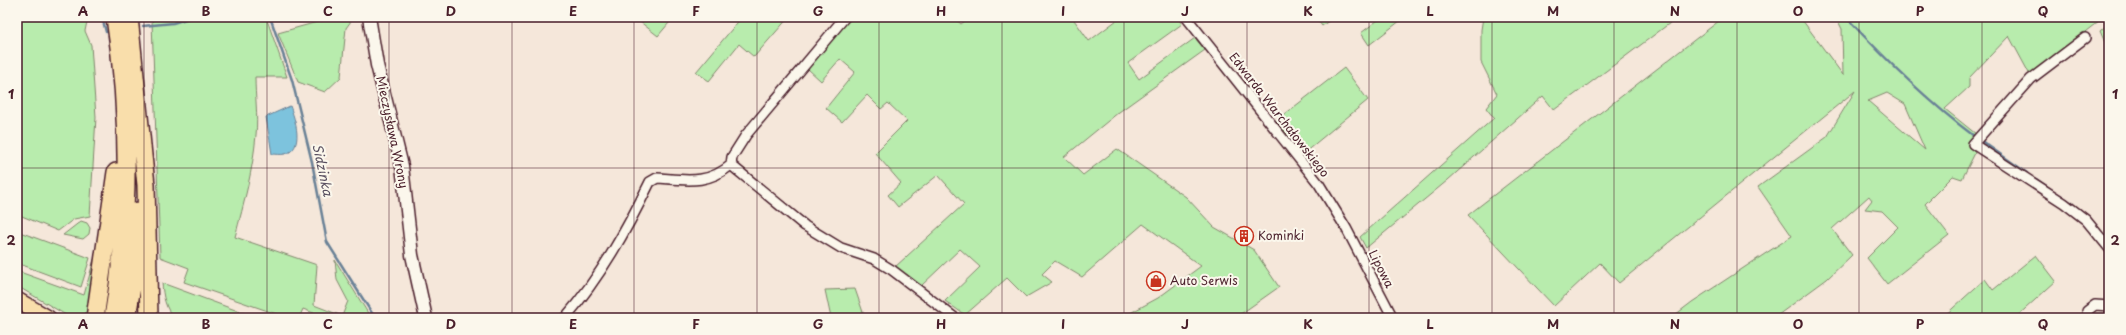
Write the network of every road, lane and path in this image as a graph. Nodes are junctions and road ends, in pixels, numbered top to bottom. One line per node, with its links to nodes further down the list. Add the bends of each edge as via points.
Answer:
1 (115, 17): 7 (highway)
2 (129, 17): 7 (highway)
3 (369, 17): 20 (street, Mieczysława Wrony, via 377,65 402,166 412,255)
4 (845, 17): 8 (street, via 746,135 732,157)
5 (1186, 17): 9 (street, Edwarda Warchałowskiego, via 1305,165)
6 (2085, 38): 10 (street, via 2031,79 1973,144 2090,223)
7 (131, 108): 11 (highway, via 146,185); 15 (highway); 16 (highway, via 124,221); 17 (highway, via 138,197 133,279)
8 (731, 165): 21 (street, via 705,179 657,178 650,182 622,239); 22 (street, via 805,226 841,248 874,259 892,270)
9 (1348, 231): 23 (street, Lipowa)
10 (2109, 248)
11 (149, 287): 18 (highway); 19 (highway)
12 (17, 300): 14 (main road)
13 (2109, 306): 24 (street, via 2095,305 2087,311)
14 (48, 318)
15 (95, 318)
16 (113, 318)
17 (127, 318)
18 (149, 318)
19 (162, 318)
20 (426, 318)
21 (565, 318)
22 (955, 318)
23 (1393, 318)
24 (2088, 318)

